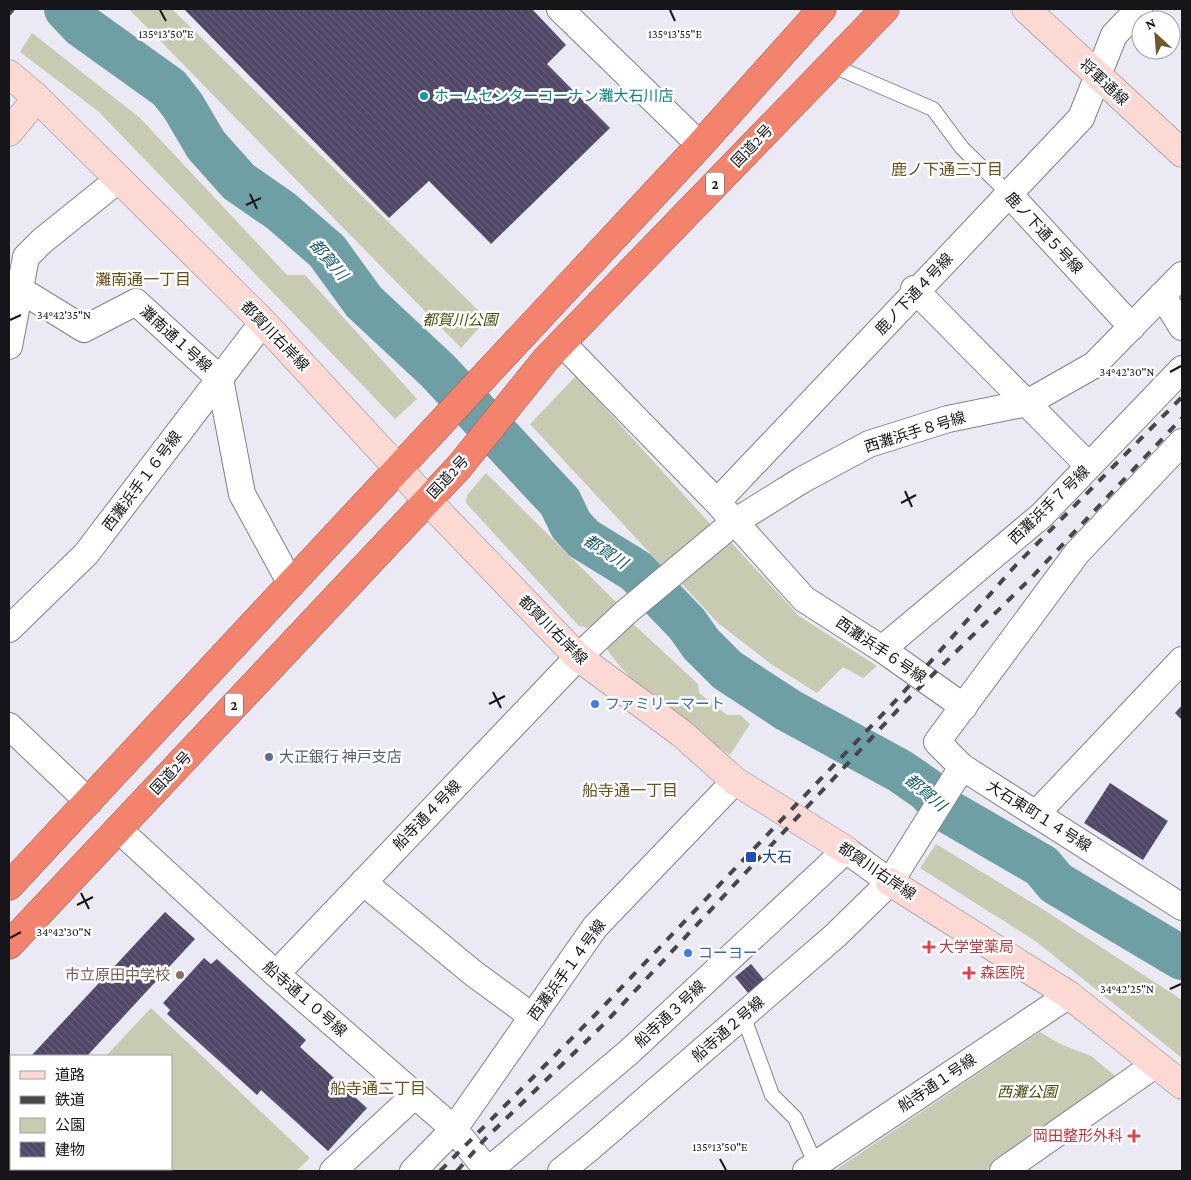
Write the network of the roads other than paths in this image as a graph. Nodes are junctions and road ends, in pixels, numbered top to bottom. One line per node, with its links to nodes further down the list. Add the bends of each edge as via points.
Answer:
1 (560, 9): 11 (street)
2 (822, 9): 11 (highway)
3 (885, 9): 6 (highway, 国道2号 / 2)
4 (1139, 9): 8 (street, 鹿ノ下通４号線, via 1114,35)
5 (1038, 13): 8 (street, 将軍通線)
6 (830, 65): 14 (lane, 鹿ノ下通５号線, via 933,109 962,148); 23 (highway, 国道2号 / 2)
7 (9, 74): 9 (street, 都賀川右岸線)
8 (1099, 78): 12 (street, 将軍通線); 14 (street, 鹿ノ下通４号線, via 1081,118)
9 (37, 98): 10 (street); 13 (street, 都賀川右岸線)
10 (9, 132)
11 (700, 145): 29 (highway)
12 (1182, 153)
13 (119, 179): 16 (street, via 26,257); 19 (street, 都賀川右岸線)
14 (1009, 194): 17 (street, 鹿ノ下通４号線); 20 (street, 鹿ノ下通５号線)
15 (1182, 275): 18 (street, 西灘浜手８号線)
16 (19, 289): 22 (street); 25 (street, 灘南通１号線, via 84,329 136,302)
17 (915, 290): 26 (street); 31 (street, 鹿ノ下通４号線)
18 (1162, 295): 20 (street, 西灘浜手８号線); 21 (street)
19 (263, 322): 25 (street, 西灘浜手１６号線); 29 (street, 都賀川右岸線)
20 (1132, 326): 26 (street, 西灘浜手８号線, via 1094,365)
21 (1182, 327)
22 (9, 346)
23 (554, 351): 30 (highway, 国道2号 / 2, via 459,467); 31 (street, 西灘浜手６号線)
24 (1182, 369): 28 (street, 西灘浜手７号線)
25 (220, 379): 33 (street, 灘南通１号線, via 242,494); 34 (street, 西灘浜手１６号線, via 86,554)
26 (1027, 403): 28 (street); 32 (street, 西灘浜手８号線, via 948,419 870,444 802,480)
27 (1182, 442): 38 (street, via 1077,553)
28 (1089, 466): 35 (street, 西灘浜手７号線, via 1042,515)
29 (399, 468): 30 (street, 都賀川右岸線); 33 (highway)
30 (427, 500): 36 (street, 都賀川右岸線); 44 (highway, 国道2号 / 2)
31 (717, 502): 32 (street, 西灘浜手６号線)
32 (733, 523): 35 (street, 西灘浜手６号線, via 804,599); 36 (street, 西灘浜手８号線, via 625,613)
33 (291, 584): 42 (highway)
34 (9, 629)
35 (882, 648): 38 (street, 西灘浜手６号線)
36 (578, 657): 41 (street, 都賀川右岸線, via 680,733); 46 (street, 船寺通４号線)
37 (1182, 660): 43 (street)
38 (964, 707): 40 (street, 大石東町１４号線, via 937,742)
39 (9, 726): 42 (street)
40 (958, 773): 43 (street, 大石東町１４号線); 47 (street)
41 (735, 781): 45 (street, 都賀川右岸線); 54 (street, 西灘浜手１４号線, via 596,927)
42 (89, 802): 48 (highway)
43 (1036, 814): 49 (street, 大石東町１４号線)
44 (118, 829): 50 (highway, 国道2号 / 2); 51 (street, 船寺通１０号線)
45 (846, 850): 47 (street, 都賀川右岸線); 62 (street, 船寺通３号線, via 629,1052)
46 (363, 882): 51 (street, 船寺通４号線); 54 (street)
47 (890, 882): 52 (street, 都賀川右岸線); 53 (street, 船寺通２号線, via 836,935)
48 (9, 886)
49 (1182, 907)
50 (9, 945)
51 (276, 974): 57 (street, 船寺通１０号線)
52 (1069, 995): 55 (street, 都賀川右岸線); 59 (street, 船寺通１号線)
53 (744, 1015): 59 (lane, via 772,1095 795,1118); 63 (street, 船寺通２号線)
54 (532, 1017): 58 (street, 西灘浜手１４号線)
55 (1156, 1064): 56 (street, 都賀川右岸線); 64 (street)
56 (1182, 1085)
57 (415, 1095): 58 (street, 船寺通１０号線); 60 (street)
58 (454, 1129): 61 (street, 西灘浜手１４号線); 62 (street, 船寺通１０号線)
59 (811, 1168)
60 (333, 1171)
61 (413, 1171)
62 (488, 1171)
63 (561, 1171)
64 (1003, 1171)

